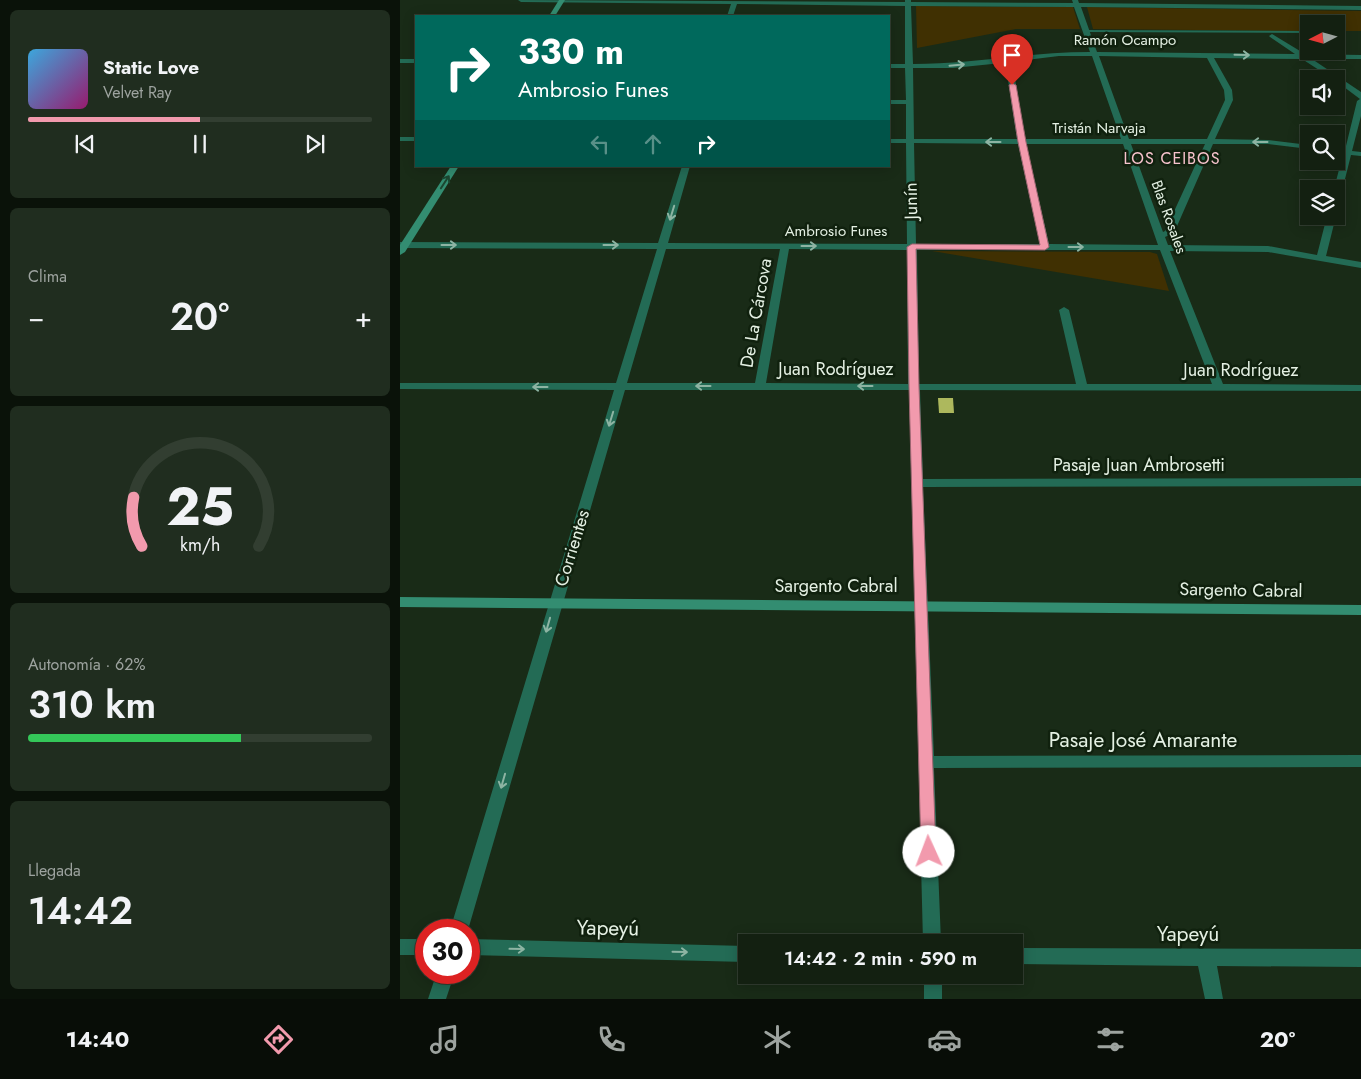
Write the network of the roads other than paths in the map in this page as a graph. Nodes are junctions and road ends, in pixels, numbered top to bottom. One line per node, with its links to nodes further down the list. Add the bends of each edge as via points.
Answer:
1 (521, 0): 2 (street)
2 (562, 0): 5 (street); 11 (street)
3 (1244, 0): 9 (street)
4 (1354, 0): 10 (street)
5 (735, 1): 6 (street); 12 (street)
6 (908, 2): 7 (street); 27 (street, Junín)
7 (1076, 3): 8 (street); 13 (street, Blas Rosales)
8 (1160, 3): 9 (street)
9 (1249, 7): 10 (street)
10 (1361, 8)
11 (553, 15)
12 (730, 15)
13 (1086, 31): 14 (lane); 16 (street, Blas Rosales)
14 (1300, 32)
15 (1272, 36): 18 (street)
16 (1094, 53): 17 (street, Ramón Ocampo); 22 (street, Ramón Ocampo); 37 (street, Blas Rosales)
17 (1209, 54): 19 (street, Ramón Ocampo, one-way to 19); 38 (street, via 1229,95)
18 (1300, 54)
19 (1300, 56)
20 (1345, 57): 21 (street, Ramón Ocampo)
21 (1361, 57)
22 (1003, 60): 27 (street, Ramón Ocampo, one-way to 22, via 953,66); 36 (street, via 1009,66)
23 (1309, 60): 28 (street)
24 (400, 61): 25 (street)
25 (415, 61)
26 (890, 66): 27 (street, Ramón Ocampo)
27 (909, 66): 31 (street, Junín)
28 (1361, 97)
29 (1361, 101): 41 (street)
30 (890, 102): 31 (street)
31 (910, 102): 35 (street, Junín)
32 (400, 139): 33 (street)
33 (415, 139)
34 (890, 141): 35 (street, Tristán Narvaja)
35 (910, 142): 36 (street, Tristán Narvaja, one-way to 35); 51 (street, Junín)
36 (1022, 142): 37 (street, Tristán Narvaja); 52 (street)
37 (1126, 142): 38 (street, Tristán Narvaja); 47 (street, Blas Rosales)
38 (1212, 142): 39 (street, Tristán Narvaja, one-way to 38); 47 (street, via 1169,233)
39 (1300, 146)
40 (1345, 152): 41 (street)
41 (1348, 152): 42 (street); 45 (street)
42 (1361, 154)
43 (454, 167): 50 (street, one-way to 43)
44 (686, 167): 48 (street, Corrientes, one-way to 48)
45 (1341, 180)
46 (1330, 225): 54 (street)
47 (1160, 235): 53 (street, Blas Rosales)
48 (662, 245): 49 (street, Ambrosio Funes); 50 (street, Ambrosio Funes, one-way to 48); 59 (street, Corrientes)
49 (785, 246): 51 (street, Ambrosio Funes, one-way to 51); 58 (street, De La Cárcova)
50 (402, 247)
51 (912, 247): 52 (street, Ambrosio Funes); 60 (street, Junín)
52 (1045, 247): 53 (street, Ambrosio Funes, one-way to 53)
53 (1164, 248): 54 (street, Ambrosio Funes, via 1268,249); 62 (street, Blas Rosales)
54 (1321, 258): 55 (street, Ambrosio Funes)
55 (1361, 265)
56 (1064, 310): 61 (street)
57 (400, 386): 59 (street, Juan Rodríguez, one-way to 57)
58 (760, 386): 59 (street, Juan Rodríguez, one-way to 59); 60 (street, Juan Rodríguez, one-way to 58)
59 (621, 387): 67 (street, Corrientes, one-way to 67)
60 (914, 387): 61 (street, Juan Rodríguez); 64 (street, Junín)
61 (1082, 387): 62 (street, Juan Rodríguez)
62 (1218, 387): 63 (street, Juan Rodríguez)
63 (1361, 388)
64 (918, 482): 65 (street, Pasaje Juan Ambrosetti); 68 (street, Junín)
65 (1361, 482)
66 (400, 602): 67 (street, Sargento Cabral)
67 (555, 603): 68 (street, Sargento Cabral); 72 (street, Corrientes, one-way to 72)
68 (922, 606): 69 (street, Sargento Cabral); 71 (street, Junín)
69 (1361, 610)
70 (1361, 761): 71 (street, Pasaje José Amarante)
71 (926, 762): 73 (street, Junín)
72 (462, 919)
73 (932, 934)
74 (400, 946): 75 (street)
75 (415, 947)
76 (480, 947): 77 (street, Yapeyú, one-way to 77)
77 (738, 954)
78 (1023, 956): 79 (street, Yapeyú)
79 (1206, 957): 80 (street, Yapeyú); 85 (street)
80 (1361, 958)
81 (442, 984): 83 (street)
82 (933, 984): 84 (street)
83 (438, 999)
84 (933, 999)
85 (1214, 999)

